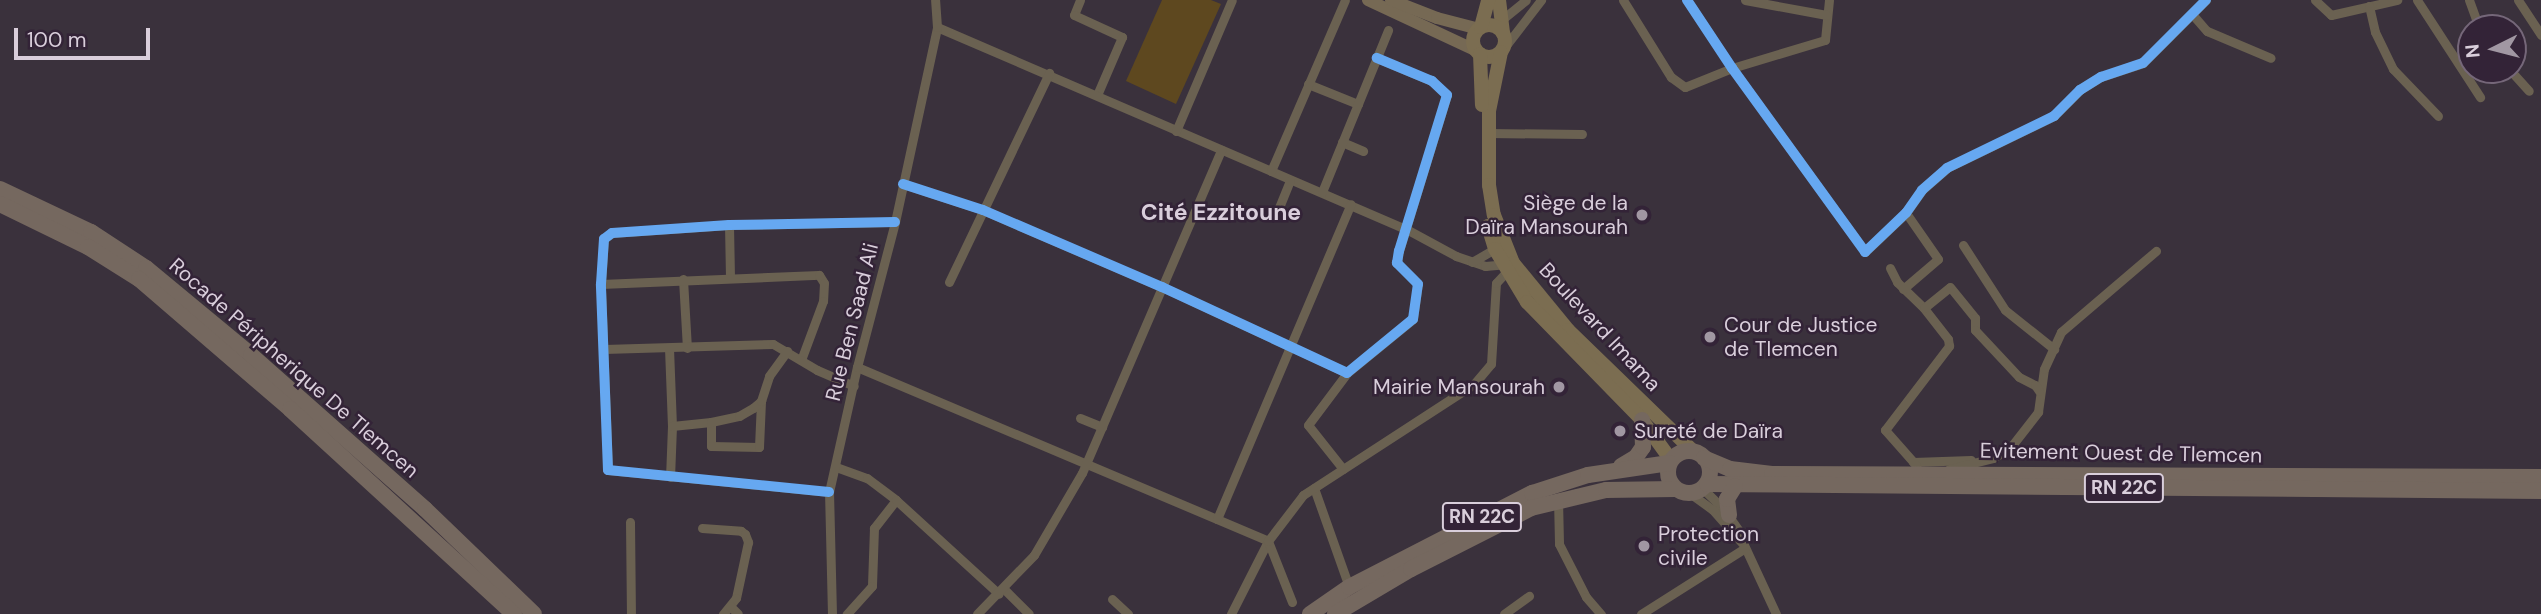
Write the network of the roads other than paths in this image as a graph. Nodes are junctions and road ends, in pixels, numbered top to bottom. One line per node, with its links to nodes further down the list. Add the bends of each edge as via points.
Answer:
1 (935, 0): 23 (street, Rue Ben Saad Ali)
2 (1080, 0): 35 (street, via 1074,15 1122,37)
3 (1232, 0): 39 (street)
4 (1345, 0): 32 (street)
5 (1368, 0): 27 (main road)
6 (1391, 0): 25 (main road)
7 (1488, 0): 25 (main road, Boulevard Imama)
8 (1499, 0): 25 (main road, Boulevard Imama)
9 (1526, 0): 25 (street)
10 (1541, 0): 25 (street)
11 (1623, 0): 30 (street, via 1671,77 1685,88)
12 (1688, 0): 30 (street)
13 (1745, 0): 22 (street)
14 (1829, 0): 22 (street)
15 (2206, 0): 21 (street)
16 (2315, 0): 20 (street, via 2331,15)
17 (2397, 0): 20 (street)
18 (2417, 0): 36 (street)
19 (2518, 0): 26 (street)
20 (2369, 6): 38 (street, via 2375,32 2393,69)
21 (2192, 14): 29 (street, via 2207,31); 54 (street, via 2143,63 2101,77 2054,116 1959,160 1922,190)
22 (1827, 15): 30 (street, via 1825,40)
23 (937, 27): 31 (street); 47 (street, Rue Ben Saad Ali)
24 (1388, 30): 28 (street)
25 (1495, 33): 27 (main road, Boulevard Imama, via 1474,40); 27 (main road, via 1493,56); 40 (main road, Boulevard Imama)
26 (2541, 35)
27 (1479, 52): 59 (main road, Boulevard Imama, via 1482,190)
28 (1377, 58): 37 (street); 57 (street, via 1432,81 1447,95)
29 (2271, 58)
30 (1732, 68): 54 (street, via 1866,252)
31 (1049, 73): 35 (street); 52 (street)
32 (1308, 84): 37 (street); 45 (street)
33 (2523, 84): 34 (street)
34 (2529, 91)
35 (1097, 95): 39 (street)
36 (2480, 97)
37 (1358, 104): 42 (street)
38 (2438, 116)
39 (1176, 131): 43 (street)
40 (1489, 134): 41 (street); 59 (main road, Boulevard Imama, via 1491,200)
41 (1581, 134)
42 (1342, 142): 44 (street); 49 (street)
43 (1221, 150): 45 (street); 68 (street)
44 (1363, 151)
45 (1271, 171): 46 (street)
46 (1290, 180): 49 (street); 53 (street)
47 (903, 184): 52 (street); 55 (street, Rue Ben Saad Ali)
48 (0, 188): 121 (highway, Rocade Péripherique De Tlemcen, via 112,244 173,289 452,534)
49 (1322, 192): 51 (street)
50 (0, 204): 120 (highway, via 88,247 139,279 290,409)
51 (1350, 204): 57 (street); 71 (street)
52 (983, 210): 66 (street); 68 (street)
53 (1278, 210)
54 (1906, 213): 69 (street, via 1938,259)
55 (895, 222): 56 (street); 78 (street, Rue Ben Saad Ali)
56 (729, 225): 64 (street); 67 (street, via 606,235)
57 (1408, 230): 61 (street); 79 (street, via 1397,263 1418,284 1413,319)
58 (1963, 245): 75 (street, via 2005,310)
59 (1499, 246): 61 (street); 62 (main road, Boulevard Imama)
60 (2155, 251): 75 (street, via 2061,332)
61 (1472, 262): 62 (street)
62 (1508, 266): 84 (main road, Boulevard Imama, via 1527,302); 88 (main road, Boulevard Imama); 94 (street, via 1496,283 1491,364 1474,384)
63 (1890, 268): 69 (street)
64 (730, 278): 65 (street); 77 (street, via 822,278 822,309)
65 (682, 279): 67 (street); 73 (street)
66 (949, 282)
67 (601, 284): 74 (street)
68 (1162, 287): 71 (street); 87 (street)
69 (1903, 289): 70 (street)
70 (1924, 308): 81 (street, via 1950,287 1975,318 1975,330 2019,377); 93 (street, via 1949,346 1885,430)
71 (1290, 345): 79 (street); 108 (street)
72 (669, 348): 73 (street); 74 (street); 86 (street)
73 (687, 348): 76 (street, via 773,344)
74 (604, 349): 97 (street, via 608,470)
75 (2054, 349): 81 (street)
76 (787, 351): 77 (street); 82 (street, via 769,376)
77 (801, 360): 80 (street)
78 (857, 367): 80 (street, Rue Ben Saad Ali); 91 (street)
79 (1347, 373): 94 (street, via 1308,425)
80 (854, 386): 92 (street, Rue Ben Saad Ali)
81 (2039, 391): 89 (street, via 2038,412 2010,447)
82 (761, 401): 85 (street, via 739,416); 85 (street, via 759,447 711,446)
83 (1080, 418): 87 (street)
84 (1643, 421): 90 (main road, Boulevard Imama); 95 (highway, via 1640,452)
85 (711, 422): 86 (street)
86 (672, 426): 97 (street)
87 (1102, 427): 91 (street)
88 (1699, 455): 90 (highway, via 1681,452); 93 (highway, Evitement Ouest de Tlemcen / RN 22C, via 1730,469 1758,474); 102 (highway, via 1709,466)
89 (1987, 460): 93 (street); 96 (street)
90 (1670, 461): 95 (highway, RN 22C); 101 (highway, via 1668,480)
91 (1087, 463): 108 (street); 114 (street, via 1034,555)
92 (836, 467): 104 (street, Rue Ben Saad Ali); 106 (street, via 867,478)
93 (1916, 467): 96 (highway, Evitement Ouest de Tlemcen / RN 22C)
94 (1343, 469): 100 (street)
95 (1610, 471): 113 (highway, RN 22C, via 1532,493)
96 (1937, 472): 98 (highway, Evitement Ouest de Tlemcen / RN 22C)
97 (670, 477): 104 (street)
98 (2541, 477)
99 (1735, 486): 102 (highway, Evitement Ouest de Tlemcen / RN 22C); 103 (highway, Evitement Ouest de Tlemcen / RN 22C); 107 (highway, via 1727,499)
100 (1314, 488): 111 (street, via 1303,495); 113 (street)
101 (1675, 489): 102 (highway); 105 (highway, RN 22C, via 1606,490)
102 (1700, 489): 107 (street); 112 (street)
103 (2541, 491)
104 (829, 492): 124 (street, Rue Ben Saad Ali)
105 (1558, 499): 118 (highway, RN 22C, via 1477,535); 133 (street, via 1559,544 1586,597)
106 (895, 500): 114 (street); 125 (street, via 874,528 872,586)
107 (1729, 515): 112 (street)
108 (1217, 519): 111 (street)
109 (629, 522): 122 (street)
110 (702, 528): 119 (street, via 745,534 748,542 736,598)
111 (1268, 541): 117 (street); 129 (street)
112 (1745, 546): 134 (street); 135 (street)
113 (1349, 587): 130 (highway, RN 22C)
114 (1001, 591): 126 (street); 127 (street)
115 (1529, 596): 132 (street)
116 (1112, 599): 128 (street)
117 (1292, 602)
118 (1351, 609): 131 (highway, RN 22C)
119 (726, 610): 123 (street)
120 (514, 614)
121 (534, 614)
122 (631, 614)
123 (738, 614)
124 (832, 614)
125 (847, 614)
126 (977, 614)
127 (1029, 614)
128 (1128, 614)
129 (1230, 614)
130 (1310, 614)
131 (1335, 614)
132 (1504, 614)
133 (1601, 614)
134 (1640, 614)
135 (1776, 614)

